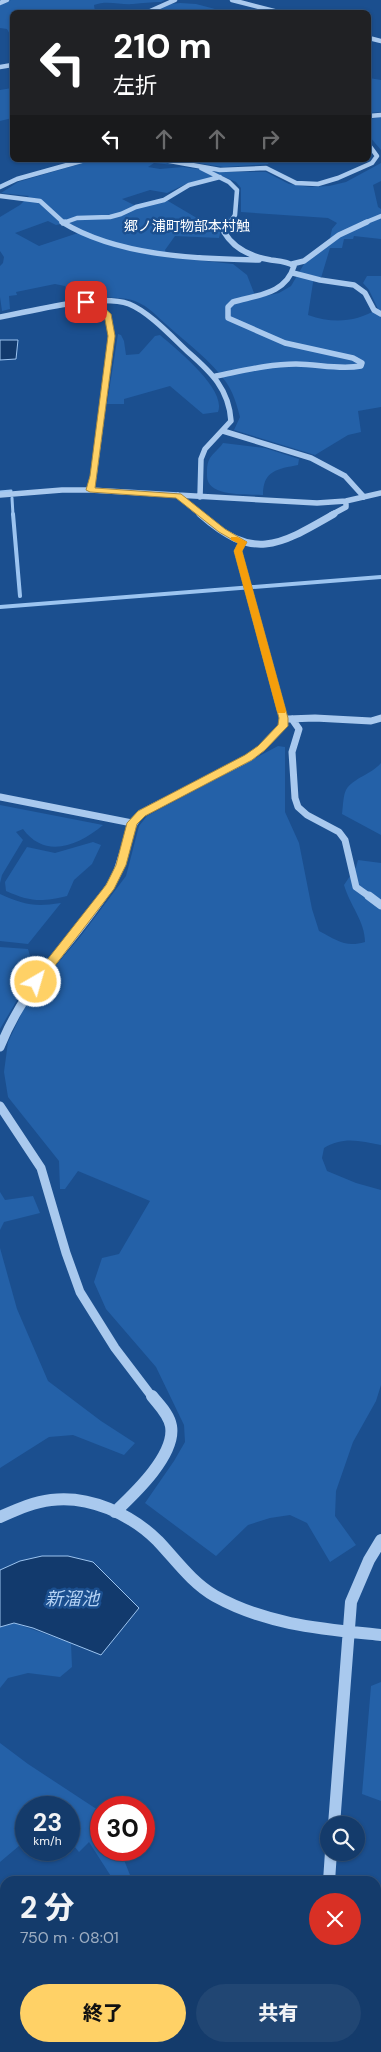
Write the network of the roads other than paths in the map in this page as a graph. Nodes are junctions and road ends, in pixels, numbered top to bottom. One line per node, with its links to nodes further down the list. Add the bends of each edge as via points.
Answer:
1 (7, 0): 4 (street)
2 (175, 0): 5 (street)
3 (232, 0): 6 (street)
4 (0, 3)
5 (152, 10)
6 (270, 10)
7 (371, 148): 10 (street, via 377,156 372,163 324,184 296,183 266,168)
8 (78, 162): 12 (street)
9 (173, 162): 10 (street)
10 (201, 168): 11 (street)
11 (220, 177): 15 (street, via 189,185 164,200 116,216 77,218); 16 (street, via 237,190 235,215 224,232 226,238 251,255)
12 (0, 187)
13 (0, 196): 15 (street, via 40,201)
14 (381, 218): 17 (street, via 374,218 340,234 304,261)
15 (63, 223): 16 (street, via 97,240 144,251 197,259)
16 (269, 260): 17 (street)
17 (292, 264): 18 (street)
18 (293, 273): 20 (street, via 351,284 368,294 374,310); 22 (street, via 280,288 232,302 228,307 228,318 285,343 353,358 362,363 361,366 342,369 296,364)
19 (92, 302): 21 (street); 22 (street, via 114,302 137,308); 24 (street, via 107,314 112,336)
20 (381, 314)
21 (0, 317)
22 (216, 376): 23 (street, via 231,413)
23 (223, 431): 28 (street, via 205,449 201,459); 29 (street, via 311,458 345,476)
24 (90, 490): 26 (street); 27 (street)
25 (381, 492): 29 (street)
26 (0, 495)
27 (178, 495): 28 (street); 31 (street, via 222,530)
28 (200, 496): 30 (street, via 299,503)
29 (364, 497): 30 (street)
30 (346, 501): 31 (street, via 346,507 283,541)
31 (243, 542): 32 (street, via 238,551)
32 (283, 718): 34 (street); 36 (street, via 283,726 249,758 141,813)
33 (381, 718): 34 (street, via 371,721)
34 (292, 719): 37 (street, via 298,729 292,752 298,806 307,815 339,832 345,840 356,887)
35 (0, 797): 36 (street)
36 (132, 823): 38 (street, via 121,865 110,886 24,997)
37 (381, 905)
38 (0, 1047)
39 (0, 1106): 40 (street, via 40,1168 80,1292 115,1348 168,1417 171,1427 171,1441 162,1457 142,1486)
40 (116, 1512): 41 (street, via 68,1500 51,1500); 43 (street, via 140,1526 203,1589 234,1606 256,1616)
41 (0, 1517)
42 (381, 1540): 43 (street, via 351,1602)
43 (348, 1632): 44 (street); 45 (street)
44 (381, 1635)
45 (335, 1816)
46 (331, 1861): 47 (street)
47 (330, 1876)

